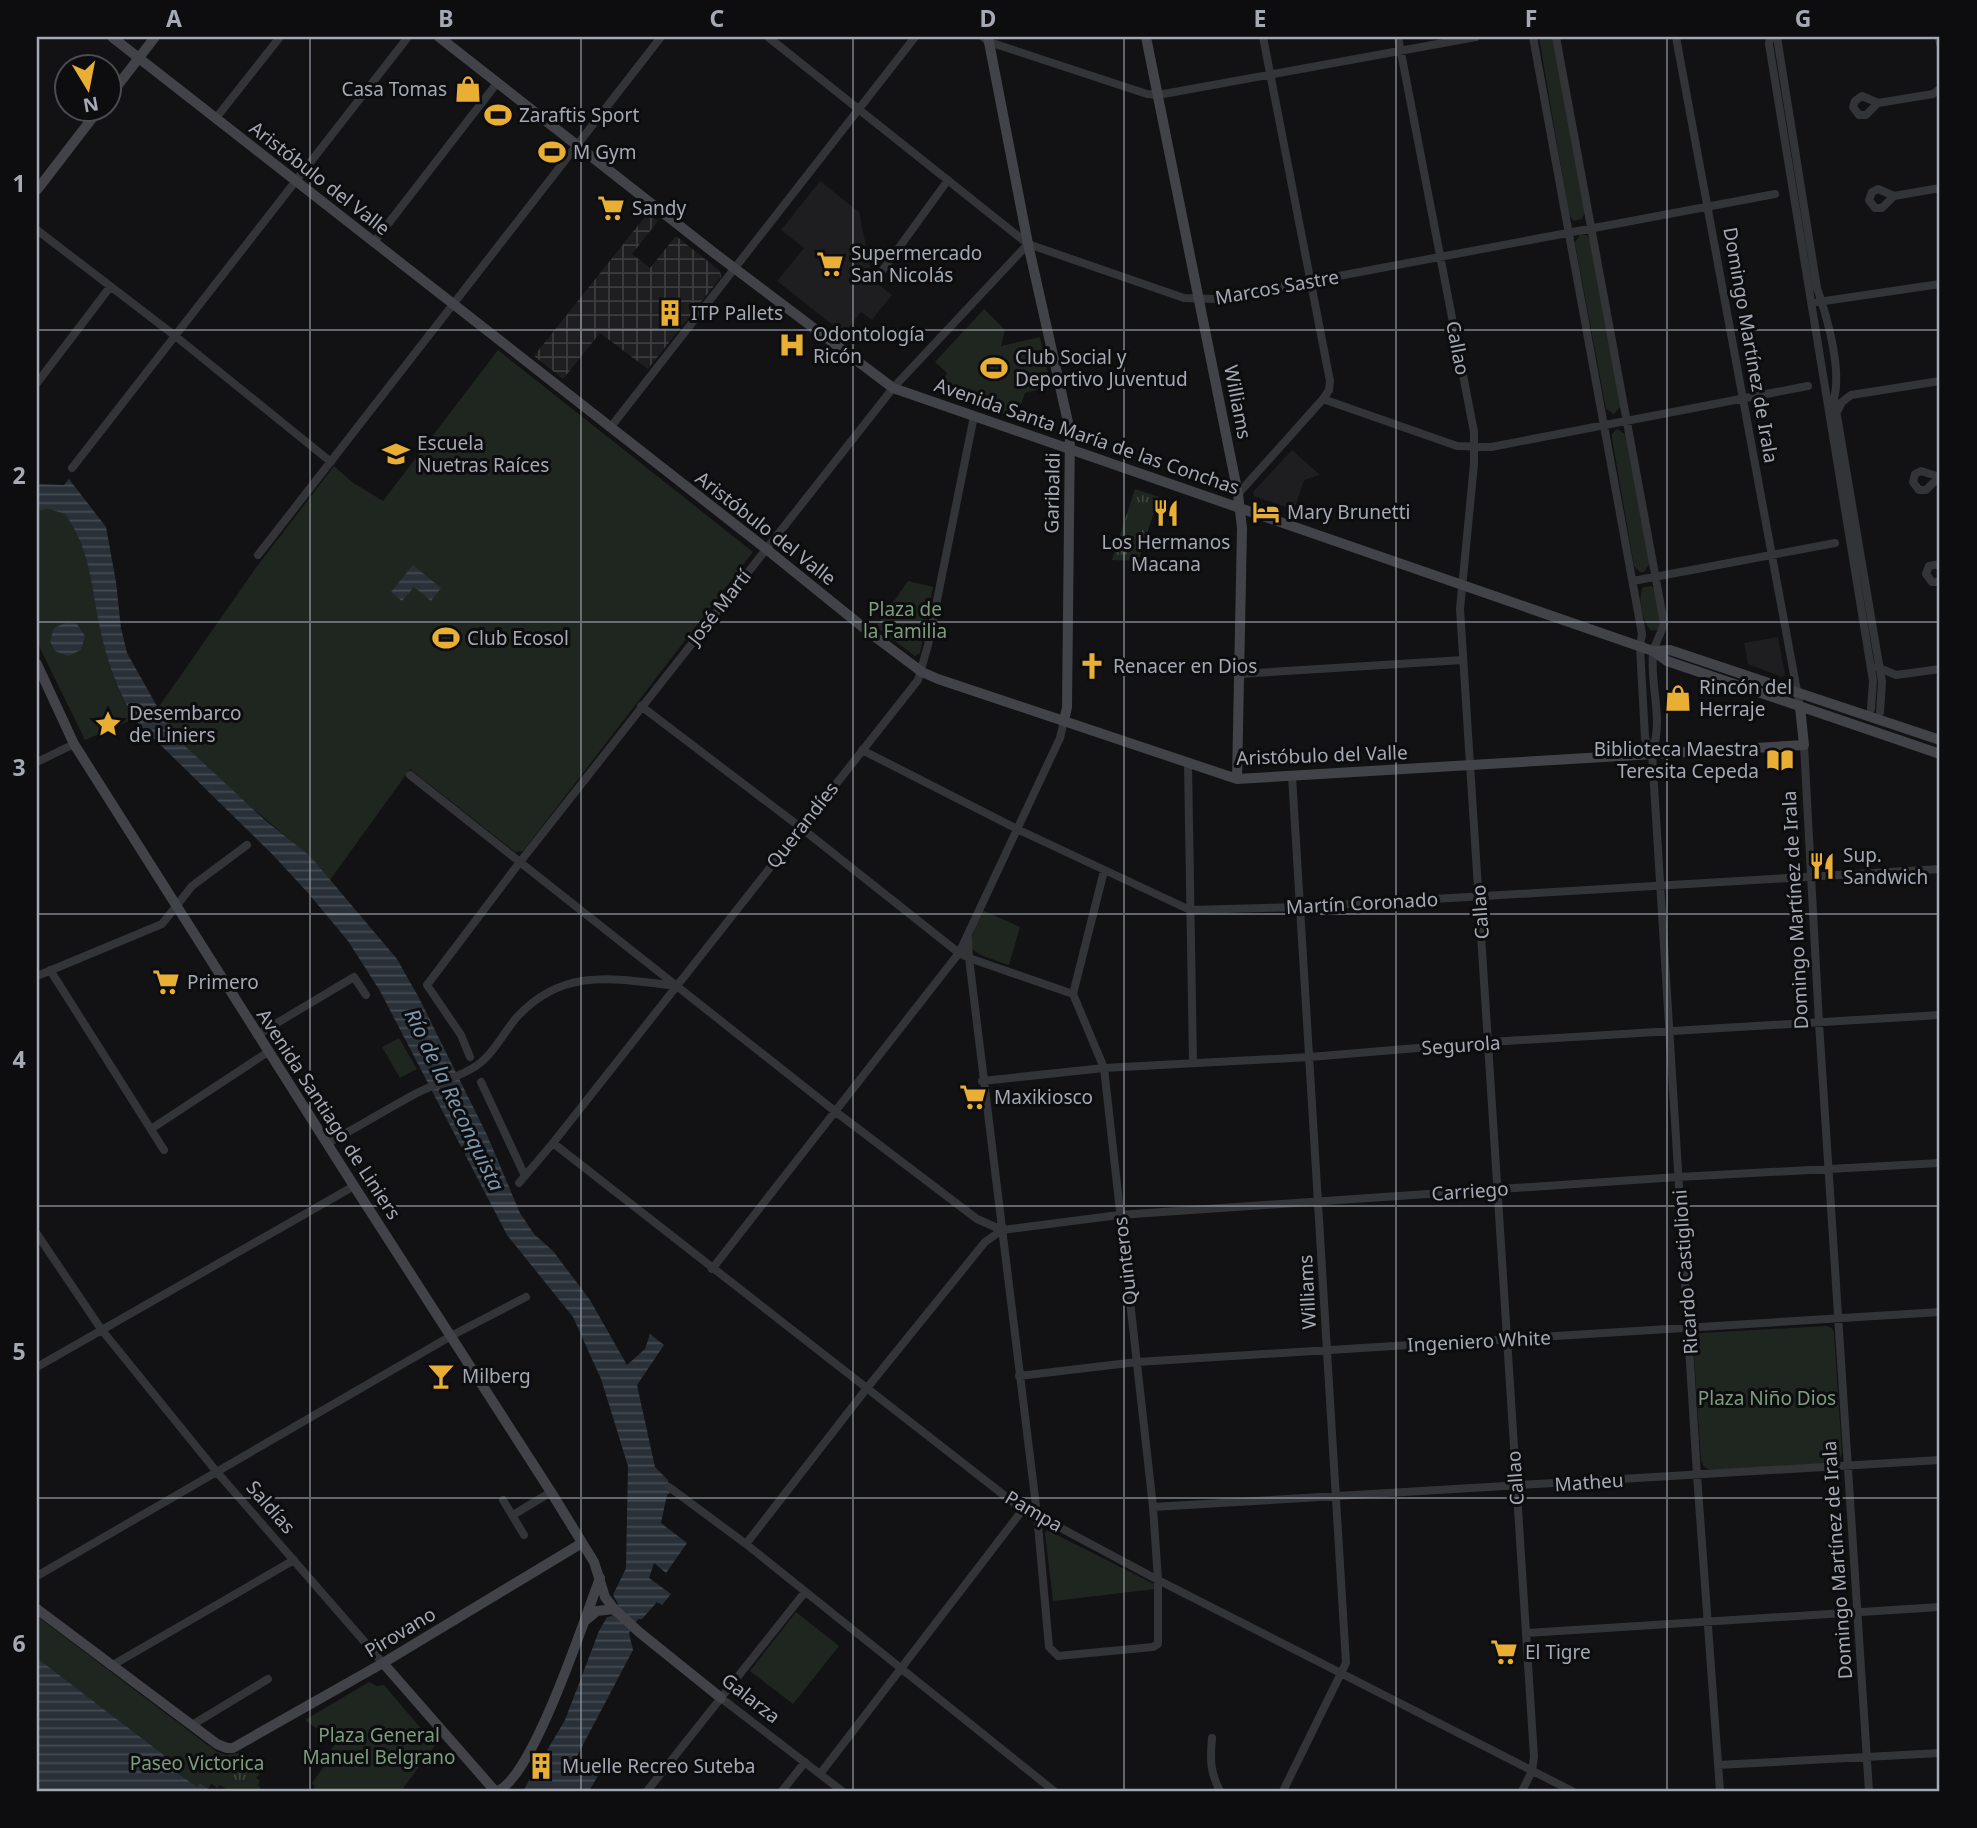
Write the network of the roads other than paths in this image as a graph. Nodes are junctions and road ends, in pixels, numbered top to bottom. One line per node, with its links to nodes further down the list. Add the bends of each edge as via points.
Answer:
1 (112, 37): 21 (street, Aristóbulo del Valle)
2 (155, 37): 21 (street)
3 (280, 37): 29 (street)
4 (408, 37): 32 (street)
5 (439, 37): 24 (street, Avenida Santa María de las Conchas)
6 (661, 37): 31 (street)
7 (768, 37): 28 (street, Marcos Sastre)
8 (915, 37): 28 (street)
9 (1146, 37): 26 (street, Williams)
10 (1264, 37): 22 (street)
11 (1398, 37): 20 (street, Callao)
12 (1476, 37): 20 (street)
13 (1533, 37): 41 (street, Ricardo Castiglioni)
14 (1556, 37): 40 (street, Ricardo Castiglioni)
15 (1676, 37): 38 (street, Domingo Martínez de Irala)
16 (1775, 37): 51 (street); 53 (street, via 1771,57)
17 (1939, 37): 19 (street)
18 (987, 38): 26 (street); 43 (street, Garibaldi)
19 (1940, 44)
20 (1401, 51): 22 (street); 44 (street, Callao)
21 (139, 58): 23 (street); 29 (street, Aristóbulo del Valle)
22 (1271, 75): 26 (street); 47 (street)
23 (122, 80)
24 (497, 83): 31 (street, Avenida Santa María de las Conchas); 42 (street)
25 (1938, 94): 27 (street)
26 (1158, 95): 50 (street, Williams)
27 (1878, 103)
28 (858, 108): 33 (street, Marcos Sastre); 45 (street)
29 (216, 118): 32 (street, Aristóbulo del Valle)
30 (89, 122): 35 (street)
31 (575, 146): 45 (street, Avenida Santa María de las Conchas); 52 (street)
32 (295, 180): 42 (street, Aristóbulo del Valle); 54 (street)
33 (948, 180): 43 (street, Marcos Sastre); 46 (street)
34 (1940, 188): 37 (street)
35 (37, 190)
36 (1775, 194): 38 (street, Marcos Sastre)
37 (1894, 196)
38 (1708, 207): 40 (street, Marcos Sastre); 61 (street, Domingo Martínez de Irala)
39 (37, 230): 49 (street)
40 (1592, 230): 41 (street, Marcos Sastre); 66 (street, Ricardo Castiglioni)
41 (1569, 234): 44 (street, Marcos Sastre); 67 (street, Ricardo Castiglioni)
42 (374, 242): 52 (street, Aristóbulo del Valle)
43 (1028, 244): 50 (street, Marcos Sastre, via 1184,298); 59 (street, José Martí); 70 (street, Garibaldi, via 1070,431)
44 (1441, 258): 47 (street, Marcos Sastre); 69 (street, Callao)
45 (733, 268): 59 (street, Avenida Santa María de las Conchas); 68 (street)
46 (882, 271)
47 (1311, 281): 50 (street, Marcos Sastre); 62 (street, via 1330,381)
48 (1940, 284): 51 (street)
49 (110, 287): 54 (street); 56 (street)
50 (1200, 299): 73 (street, Williams)
51 (1822, 302): 53 (street); 57 (street)
52 (452, 303): 68 (street, Aristóbulo del Valle); 71 (street)
53 (1812, 303): 63 (street)
54 (174, 335): 71 (street); 72 (street)
55 (1940, 381): 60 (street)
56 (37, 383)
57 (1838, 385): 60 (street); 63 (street)
58 (1808, 386): 61 (street)
59 (893, 388): 65 (street, Avenida Santa María de las Conchas); 76 (street, José Martí)
60 (1851, 396): 64 (street)
61 (1743, 398): 66 (street); 78 (street, Domingo Martínez de Irala)
62 (1323, 399): 69 (street, via 1457,446); 73 (street)
63 (1831, 399): 64 (street); 88 (street)
64 (1837, 413): 88 (street)
65 (974, 416): 70 (street, Avenida Santa María de las Conchas); 90 (street, Querandíes)
66 (1627, 420): 67 (street); 80 (street, Ricardo Castiglioni)
67 (1604, 425): 69 (street); 81 (street, Ricardo Castiglioni)
68 (610, 428): 76 (street, Aristóbulo del Valle)
69 (1474, 447): 83 (street, Callao)
70 (1070, 450): 74 (street, Avenida Santa María de las Conchas); 96 (street, Garibaldi)
71 (331, 462): 77 (street)
72 (72, 468)
73 (1238, 494): 74 (street, Williams)
74 (1240, 507): 83 (street, Avenida Santa María de las Conchas); 91 (street, Williams)
75 (1835, 543): 78 (street)
76 (765, 548): 90 (street, Aristóbulo del Valle); 93 (street, José Martí)
77 (258, 555)
78 (1771, 555): 80 (street); 92 (street, Domingo Martínez de Irala)
79 (1940, 564): 82 (street, via 1930,566 1926,574)
80 (1655, 577): 81 (street); 85 (street, Ricardo Castiglioni, via 1664,622)
81 (1633, 581): 84 (street, Ricardo Castiglioni)
82 (1940, 582)
83 (1462, 584): 84 (street, Avenida Santa María de las Conchas); 86 (street, Callao)
84 (1640, 647): 85 (street, Avenida Santa María de las Conchas); 101 (street, Ricardo Castiglioni, via 1645,738)
85 (1653, 651): 92 (street, Avenida Santa María de las Conchas, via 1670,650); 94 (street, Avenida Santa María de las Conchas, via 1667,661); 101 (street, Ricardo Castiglioni, via 1658,737)
86 (1463, 660): 91 (street); 105 (street, Callao)
87 (37, 664): 98 (street, Avenida Santiago de Liniers)
88 (1875, 666): 89 (street, via 1896,675); 95 (street)
89 (1940, 669)
90 (922, 672): 96 (street, Aristóbulo del Valle); 100 (street, Querandíes)
91 (1240, 674): 108 (street, Williams)
92 (1798, 692): 94 (street, Domingo Martínez de Irala); 97 (street, Avenida Santa María de las Conchas)
93 (641, 706): 109 (street); 112 (street, José Martí)
94 (1800, 707): 99 (street, Domingo Martínez de Irala); 102 (street, Avenida Santa María de las Conchas)
95 (1876, 710)
96 (1064, 721): 104 (street, Aristóbulo del Valle); 110 (street, Garibaldi)
97 (1940, 740)
98 (74, 744): 103 (street); 118 (street, Avenida Santiago de Liniers)
99 (1804, 745): 101 (street, Aristóbulo del Valle); 115 (street, Domingo Martínez de Irala)
100 (862, 750): 109 (street, Querandíes); 110 (street, Martín Coronado)
101 (1652, 753): 105 (street, Aristóbulo del Valle); 116 (street, Ricardo Castiglioni)
102 (1940, 754)
103 (37, 762)
104 (1188, 763): 108 (street, Aristóbulo del Valle); 120 (street)
105 (1472, 766): 107 (street, Aristóbulo del Valle); 117 (street, Callao)
106 (410, 775): 112 (street)
107 (1292, 776): 108 (street, Aristóbulo del Valle); 119 (street, Williams)
108 (1237, 779)
109 (800, 827): 122 (street); 126 (street, Querandíes)
110 (1018, 830): 114 (street, Martín Coronado); 121 (street, Garibaldi)
111 (247, 845): 118 (street, via 192,886)
112 (520, 862): 126 (street); 136 (street, José Martí, via 427,985 461,1035)
113 (1940, 869): 115 (street, Martín Coronado)
114 (1104, 871): 120 (street, Martín Coronado); 127 (street)
115 (1810, 875): 116 (street, Martín Coronado); 130 (street, Domingo Martínez de Irala)
116 (1659, 885): 117 (street, Martín Coronado); 131 (street, Ricardo Castiglioni)
117 (1478, 896): 119 (street, Martín Coronado); 133 (street, Callao)
118 (177, 905): 124 (street, via 162,924); 132 (street, Avenida Santiago de Liniers)
119 (1300, 907): 120 (street, Martín Coronado); 135 (street, Williams)
120 (1190, 910): 137 (street)
121 (968, 938): 122 (street, Garibaldi); 123 (street)
122 (959, 953): 123 (street); 141 (street, Garibaldi)
123 (969, 958): 127 (street); 139 (street)
124 (50, 970): 125 (street); 142 (street)
125 (37, 976)
126 (677, 986): 141 (street); 143 (street, via 599,978 554,988 538,997 470,1069); 144 (street, Querandíes)
127 (1073, 995): 138 (street, Quinteros)
128 (366, 996): 132 (street, via 354,977)
129 (1940, 1016): 130 (street, Segurola)
130 (1819, 1023): 131 (street, Segurola); 147 (street, Domingo Martínez de Irala)
131 (1669, 1032): 133 (street, Segurola); 148 (street, Ricardo Castiglioni)
132 (257, 1035): 134 (street, Avenida Santiago de Liniers)
133 (1489, 1042): 135 (street, Segurola); 150 (street, Callao)
134 (268, 1052): 142 (street); 143 (street, Avenida Santiago de Liniers)
135 (1310, 1056): 137 (street, Segurola); 151 (street, Williams)
136 (470, 1057)
137 (1193, 1063): 138 (street, Segurola)
138 (1104, 1068): 139 (street, Segurola); 152 (street, Quinteros)
139 (982, 1081): 153 (street)
140 (481, 1082): 144 (street, Querandíes, via 522,1179)
141 (836, 1112): 153 (street, via 977,1219); 155 (street, Garibaldi)
142 (151, 1129): 145 (street)
143 (328, 1143): 149 (street, Avenida Santiago de Liniers)
144 (553, 1143): 155 (street, Pampa)
145 (164, 1150)
146 (1940, 1163): 147 (street, Carriego)
147 (1830, 1169): 148 (street, Carriego); 158 (street, Domingo Martínez de Irala)
148 (1678, 1177): 150 (street, Carriego); 159 (street, Ricardo Castiglioni)
149 (354, 1186): 160 (street); 161 (street, Avenida Santiago de Liniers)
150 (1497, 1189): 151 (street, Carriego); 162 (street, Callao)
151 (1319, 1202): 152 (street, Carriego); 163 (street, Williams)
152 (1119, 1215): 153 (street, Carriego); 164 (street, Quinteros)
153 (1002, 1230): 166 (street); 167 (street, via 985,1242)
154 (37, 1234): 160 (street, Saldías)
155 (712, 1269): 167 (street, Pampa)
156 (526, 1297): 161 (street)
157 (1940, 1312): 158 (street, Ingeniero White)
158 (1840, 1320): 159 (street, Ingeniero White); 169 (street, Domingo Martínez de Irala)
159 (1689, 1328): 162 (street, Ingeniero White); 171 (street, Ricardo Castiglioni)
160 (101, 1329): 165 (street); 170 (street, Saldías)
161 (451, 1336): 170 (street); 174 (street, Avenida Santiago de Liniers)
162 (1506, 1339): 163 (street, Ingeniero White); 172 (street, Callao)
163 (1328, 1349): 164 (street, Ingeniero White); 175 (street, Williams)
164 (1136, 1362): 166 (street, Ingeniero White); 177 (street, Quinteros)
165 (37, 1367)
166 (1019, 1376): 179 (street)
167 (867, 1388): 178 (street, Pampa); 183 (street)
168 (1940, 1460): 169 (street, Matheu)
169 (1848, 1465): 171 (street, Matheu); 192 (street, Domingo Martínez de Irala)
170 (216, 1471): 184 (street, Saldías); 185 (street)
171 (1697, 1475): 172 (street, Matheu); 193 (street, Ricardo Castiglioni)
172 (1516, 1486): 175 (street, Matheu); 195 (street, Callao)
173 (669, 1487): 183 (street)
174 (551, 1492): 180 (street); 182 (street, Avenida Santiago de Liniers)
175 (1336, 1497): 177 (street, Matheu); 199 (street, Williams, via 1346,1663)
176 (503, 1500): 180 (street)
177 (1153, 1507): 187 (street, Quinteros)
178 (1024, 1508): 179 (street, Pampa); 198 (street)
179 (1037, 1514): 187 (street, Pampa); 187 (street, Quinteros, via 1049,1647 1058,1656 1158,1644)
180 (513, 1515): 181 (street)
181 (524, 1535)
182 (582, 1543): 186 (street, Avenida Santiago de Liniers); 196 (street, Pirovano)
183 (746, 1544): 188 (street)
184 (294, 1560): 196 (street, Saldías); 197 (street)
185 (37, 1576)
186 (600, 1577): 191 (street, Avenida Santiago de Liniers); 194 (street)
187 (1158, 1580): 199 (street, Pampa)
188 (805, 1592): 198 (street); 201 (street)
189 (1940, 1607): 192 (street)
190 (37, 1609): 197 (street)
191 (614, 1609): 194 (street, via 597,1611); 201 (street, Galarza)
192 (1857, 1612): 193 (street); 205 (street, Domingo Martínez de Irala)
193 (1707, 1621): 195 (street); 207 (street, Ricardo Castiglioni)
194 (583, 1622): 210 (street, via 543,1725 513,1780)
195 (1527, 1633): 208 (street, Callao)
196 (383, 1663): 202 (street, Pirovano, via 233,1748 217,1744); 210 (street, Saldías)
197 (111, 1666): 202 (street)
198 (901, 1668): 209 (street); 214 (street)
199 (1342, 1673): 208 (street, Pampa); 216 (street, Williams)
200 (268, 1679): 202 (street)
201 (720, 1698): 206 (street, Galarza); 211 (street)
202 (192, 1725)
203 (1212, 1738): 215 (street, via 1210,1765)
204 (1940, 1753): 205 (street)
205 (1867, 1757): 207 (street); 220 (street, Domingo Martínez de Irala)
206 (805, 1762): 209 (street, Galarza); 212 (street)
207 (1718, 1765): 219 (street, Ricardo Castiglioni)
208 (1532, 1771): 217 (street, Callao); 218 (street, Pampa)
209 (820, 1774): 213 (street, Galarza)
210 (496, 1791)
211 (647, 1791)
212 (782, 1791)
213 (842, 1791)
214 (1054, 1791)
215 (1220, 1791)
216 (1283, 1791)
217 (1521, 1791)
218 (1572, 1791)
219 (1720, 1791)
220 (1870, 1791)

